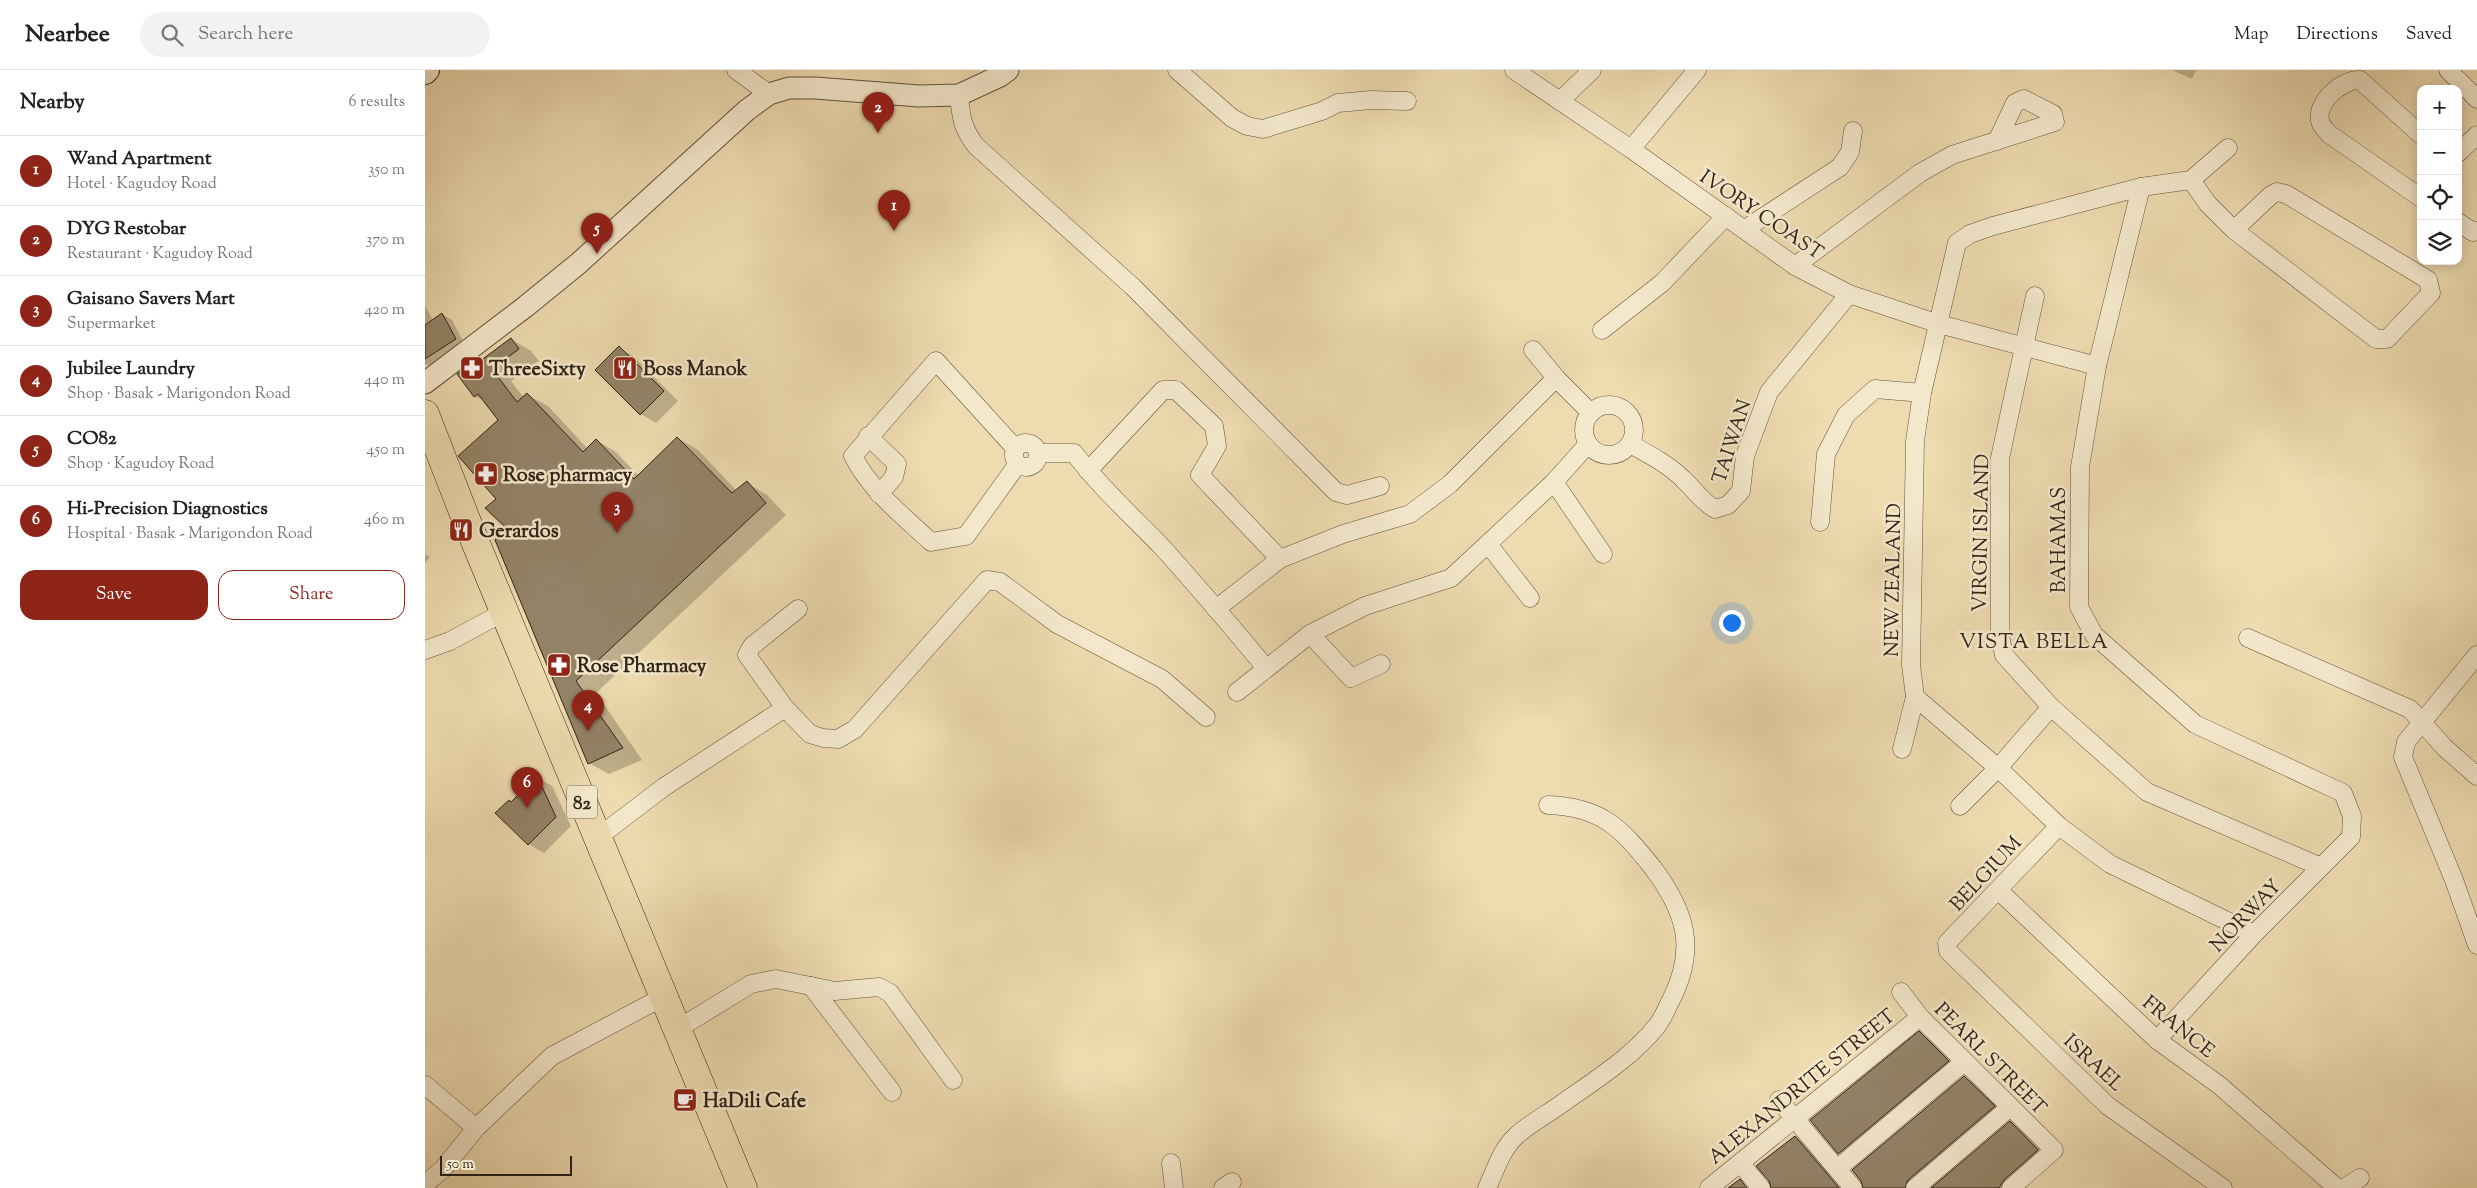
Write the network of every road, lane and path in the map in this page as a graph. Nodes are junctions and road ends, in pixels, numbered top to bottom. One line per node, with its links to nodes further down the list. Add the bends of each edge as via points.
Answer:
1 (736, 70): 8 (street)
2 (1008, 70): 9 (street)
3 (1177, 70): 11 (street, via 1232,118 1247,126 1263,129 1338,103)
4 (1514, 70): 12 (street, IVORY COAST)
5 (1592, 70): 12 (street)
6 (1697, 70): 18 (street)
7 (2448, 70): 10 (street)
8 (769, 94): 9 (street, via 789,88 815,88 919,96); 37 (street, via 747,110 579,263)
9 (959, 95): 47 (street, via 962,123 976,146 1133,287 1336,492 1347,496)
10 (2477, 99)
11 (1407, 101)
12 (1560, 101): 18 (street, IVORY COAST)
13 (1853, 131): 25 (street, via 1850,152 1840,167)
14 (2417, 131): 22 (street, via 2360,80 2351,79 2337,88 2320,112 2320,122 2329,134)
15 (2477, 135): 19 (street)
16 (1997, 141): 28 (street, via 1952,155 1920,173)
17 (2228, 148): 20 (street)
18 (1631, 149): 23 (street, IVORY COAST)
19 (2462, 149)
20 (2191, 180): 21 (street, NEW ZEALAND); 26 (street, via 2208,204)
21 (2141, 187): 31 (street, NEW ZEALAND, via 1970,234 1957,243); 35 (street, BAHAMAS)
22 (2417, 195)
23 (1726, 216): 25 (street, IVORY COAST); 32 (street, via 1661,283)
24 (2462, 225): 27 (street)
25 (1745, 229): 28 (street, IVORY COAST)
26 (2235, 230): 26 (street, via 2376,339 2387,339 2431,293 2428,280 2287,194 2277,192 2271,195)
27 (2477, 231)
28 (1795, 266): 29 (street, IVORY COAST)
29 (1849, 294): 31 (street, IVORY COAST); 43 (street, TAIWAN, via 1769,392 1745,456 1741,491 1728,505 1715,509 1703,502 1669,466)
30 (2035, 296): 33 (street, VIRGIN ISLAND)
31 (1939, 324): 33 (street, IVORY COAST); 38 (street, NEW ZEALAND)
32 (1602, 330)
33 (2024, 345): 35 (street, IVORY COAST); 65 (street, VIRGIN ISLAND, via 2000,458 2000,636 2005,655)
34 (1533, 350): 36 (street)
35 (2097, 366): 74 (street, BAHAMAS, via 2080,468 2079,608 2094,635 2195,724 2343,793)
36 (1556, 378): 39 (street); 52 (street, via 1450,484 1411,514 1343,534)
37 (425, 383)
38 (1922, 393): 49 (street, via 1875,389 1846,415 1826,454); 64 (street, NEW ZEALAND, via 1915,451 1911,665)
39 (1591, 413): 42 (street, via 1584,428); 43 (street, via 1605,406 1621,409 1631,421)
40 (425, 414): 56 (main road, 82)
41 (869, 436): 44 (street, via 936,361); 48 (street, via 853,456); 48 (street, via 897,464 895,477)
42 (1588, 444): 43 (street, via 1593,450 1609,455 1624,450); 46 (street)
43 (1630, 444)
44 (1016, 457): 45 (street, via 1021,444 1029,443 1039,453 1074,453); 48 (street, via 966,536 931,542)
45 (1088, 471): 52 (street, via 1163,390 1176,390 1214,426 1217,446 1200,475); 55 (street)
46 (1554, 482): 50 (street); 51 (street)
47 (1380, 486)
48 (879, 494)
49 (1820, 522)
50 (1488, 544): 53 (street); 57 (street, via 1451,578 1365,606)
51 (1603, 554)
52 (1281, 559): 55 (street)
53 (1530, 598)
54 (798, 609): 66 (street, via 752,646 747,655)
55 (1216, 609): 62 (street)
56 (504, 612): 59 (street, via 450,641); 76 (main road, 82)
57 (1310, 634): 61 (street, via 1351,678); 62 (street)
58 (2248, 638): 68 (street, via 2397,702)
59 (425, 650)
60 (2477, 655): 68 (street)
61 (1381, 664)
62 (1266, 668): 63 (street)
63 (1237, 692)
64 (1915, 697): 69 (street); 70 (street)
65 (2051, 707): 70 (street); 77 (street, VIRGIN ISLAND, via 2147,792)
66 (785, 708): 67 (street, via 810,734 823,738 838,739 855,729 987,580 1001,582 1057,624 1162,679); 76 (street, via 664,787)
67 (1206, 717)
68 (2423, 721): 71 (street, via 2445,748); 80 (street, via 2406,742 2404,764 2434,830)
69 (1903, 749)
70 (1998, 768): 73 (street); 75 (street)
71 (2477, 776)
72 (1548, 805): 103 (street, via 1582,808 1617,826 1633,844 1673,896 1683,920 1685,961 1676,989 1657,1026 1638,1046 1597,1078 1517,1135 1503,1152)
73 (1960, 806)
74 (2352, 816): 77 (street, NORWAY, via 2351,837)
75 (2059, 826): 78 (street, BELGIUM); 79 (street, via 2110,864)
76 (597, 838): 84 (main road, 82)
77 (2321, 867): 79 (street, NORWAY)
78 (1998, 890): 81 (street, BELGIUM, via 1947,943); 87 (street, FRANCE)
79 (2254, 934): 87 (street, NORWAY)
80 (2477, 945)
81 (1948, 952): 109 (street, ISRAEL, via 2108,1106)
82 (811, 986): 86 (street, via 776,979 751,984); 89 (street, via 835,991 879,987 890,993); 91 (street)
83 (1901, 992): 85 (street, PEARL STREET)
84 (663, 997): 86 (main road, 82); 95 (street, via 552,1056)
85 (1920, 1017): 88 (street, PEARL STREET); 94 (street, ALEXANDRITE STREET)
86 (676, 1030): 101 (main road, 82)
87 (2157, 1040): 110 (street, FRANCE, via 2219,1085)
88 (1964, 1062): 93 (street, PEARL STREET); 98 (street)
89 (953, 1080)
90 (425, 1085): 95 (street)
91 (892, 1092)
92 (1779, 1100): 94 (street)
93 (2009, 1108): 107 (street); 108 (street, PEARL STREET, via 2054,1150)
94 (1793, 1118): 97 (street, ALEXANDRITE STREET); 98 (street)
95 (476, 1128): 100 (street, via 443,1169)
96 (1171, 1163): 102 (street)
97 (1739, 1163): 104 (street, ALEXANDRITE STREET); 105 (street)
98 (1837, 1169): 106 (street)
99 (2360, 1178): 111 (street)
100 (425, 1184)
101 (738, 1186)
102 (1174, 1188)
103 (1487, 1188)
104 (1709, 1188)
105 (1761, 1188)
106 (1853, 1188)
107 (1915, 1188)
108 (2011, 1188)
109 (2223, 1188)
110 (2337, 1188)
111 (2344, 1188)

